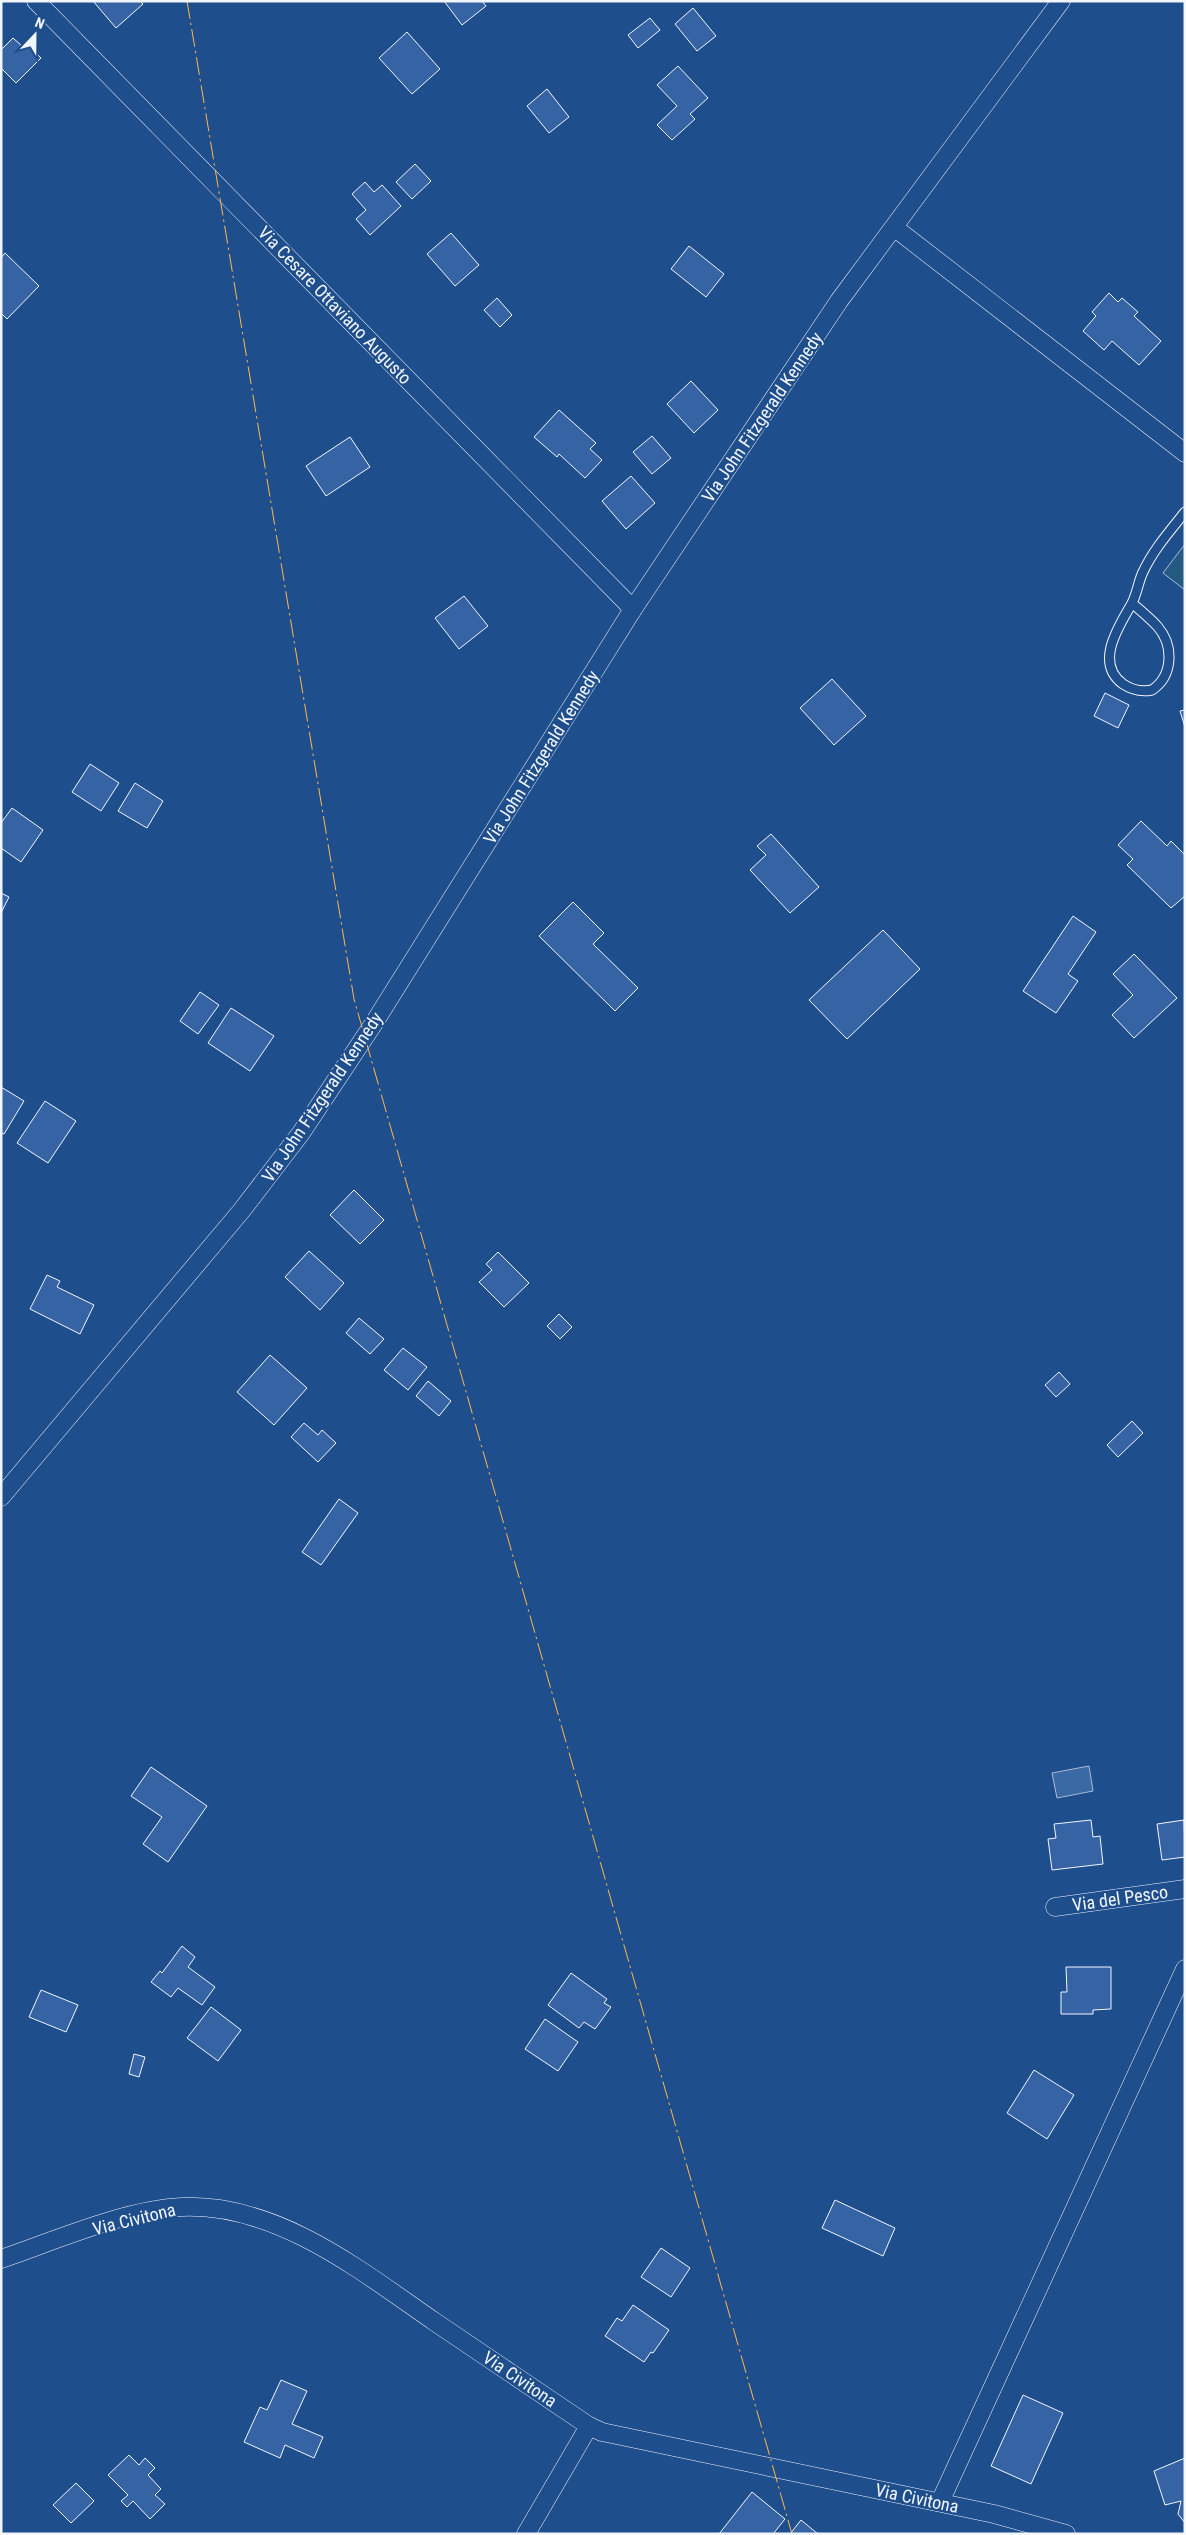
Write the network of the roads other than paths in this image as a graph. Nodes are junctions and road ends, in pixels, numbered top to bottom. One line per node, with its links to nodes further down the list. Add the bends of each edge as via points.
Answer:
1 (36, 1): 7 (street, Via Cesare Ottaviano Augusto)
2 (1062, 1): 3 (street, Via John Fitzgerald Kennedy)
3 (894, 228): 4 (street); 7 (street, Via John Fitzgerald Kennedy, via 844,293)
4 (1185, 453)
5 (1185, 512): 6 (lane, via 1147,564)
6 (1132, 603): 6 (lane, via 1114,634 1112,669 1127,686 1152,690 1167,671 1169,649 1158,626)
7 (633, 609): 8 (street, Via John Fitzgerald Kennedy, via 308,1123 242,1210)
8 (1, 1497)
9 (1185, 1889): 10 (street, Via del Pesco)
10 (1055, 1908)
11 (1185, 1969): 14 (street)
12 (1, 2259): 13 (street, Via Civitona, via 110,2222 161,2210 201,2207 239,2212 294,2234 352,2266)
13 (589, 2426): 14 (street, Via Civitona, via 616,2436); 15 (street)
14 (940, 2502): 16 (street, Via Civitona)
15 (526, 2534)
16 (1066, 2534)

